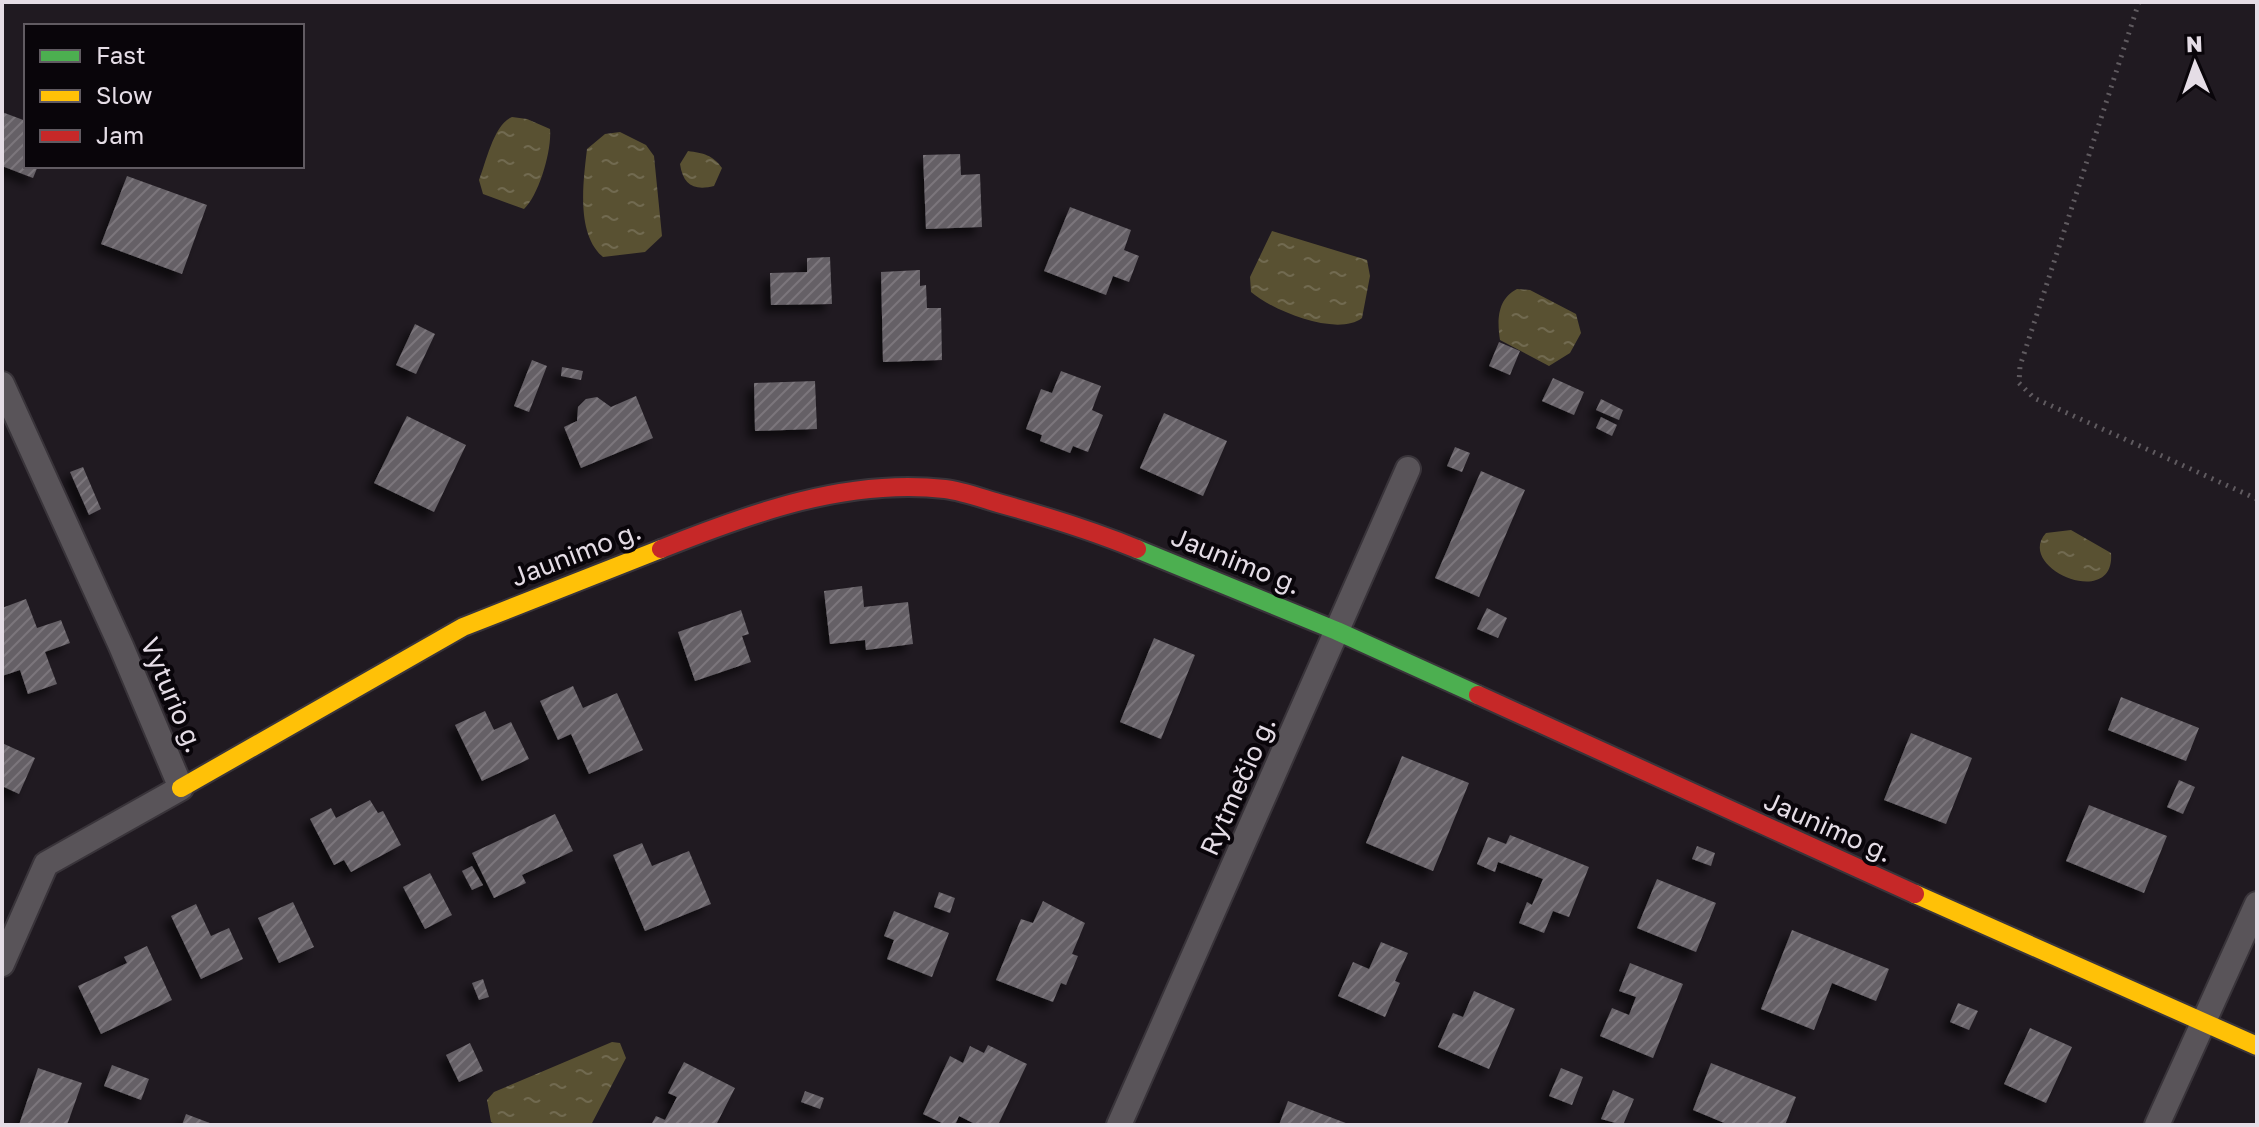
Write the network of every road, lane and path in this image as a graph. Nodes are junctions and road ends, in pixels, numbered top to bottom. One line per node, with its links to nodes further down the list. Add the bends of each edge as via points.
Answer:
1 (2139, 2): 4 (path, via 2020,366 2019,383 2034,398)
2 (2, 384): 6 (street, Vyturio g.)
3 (1408, 469): 5 (street, Rytmečio g.)
4 (2257, 499)
5 (1337, 631): 6 (street, Jaunimo g., via 1084,527 947,489 843,491 731,521 463,627); 9 (street, Jaunimo g.); 11 (street, Rytmečio g.)
6 (181, 788): 8 (street, Vyturio g., via 46,864)
7 (2257, 904): 9 (street)
8 (2, 964)
9 (2204, 1022): 10 (street, Jaunimo g.); 12 (street)
10 (2257, 1046)
11 (1119, 1125)
12 (2157, 1125)

